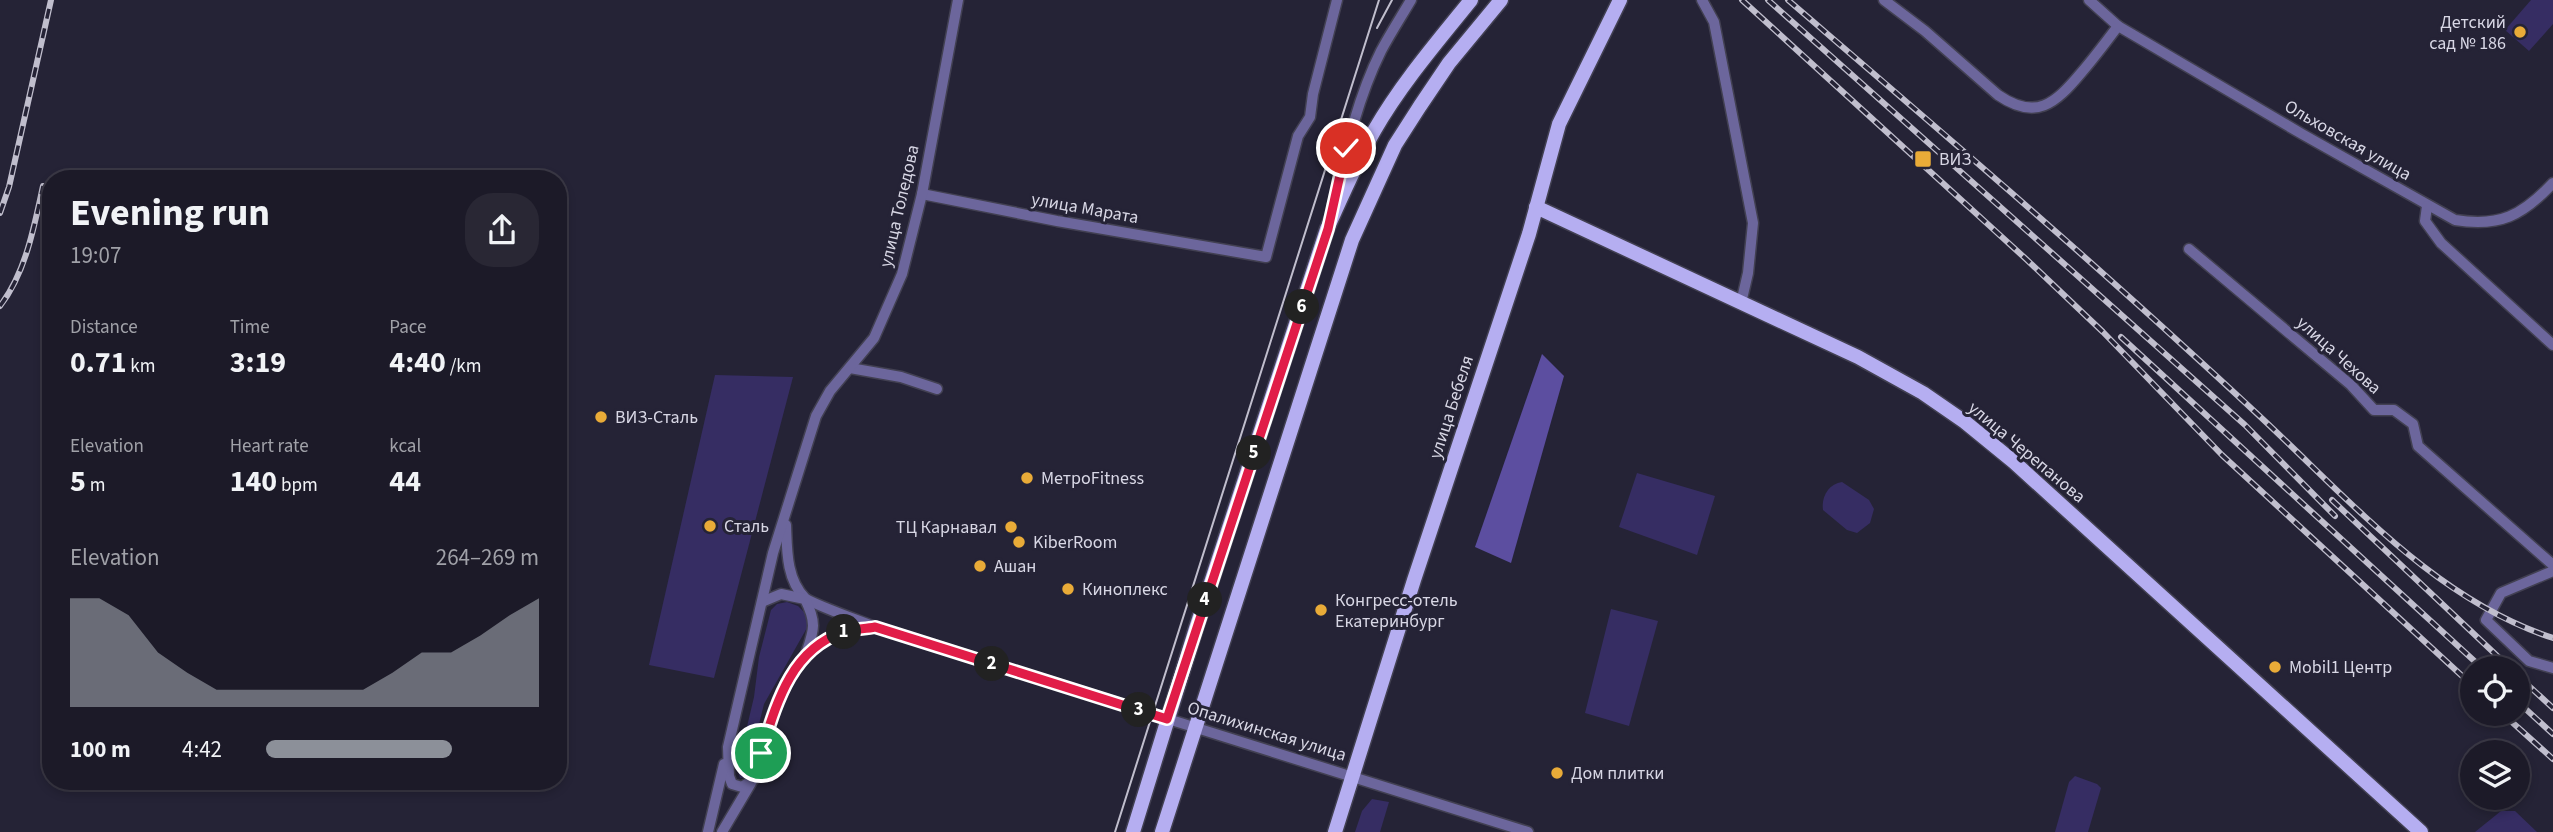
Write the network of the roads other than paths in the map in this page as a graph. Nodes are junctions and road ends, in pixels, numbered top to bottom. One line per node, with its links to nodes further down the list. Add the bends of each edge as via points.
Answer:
1 (958, 0): 12 (street, улица Толедова)
2 (1337, 0): 12 (street, улица Марата, via 1310,117 1298,136 1266,257)
3 (1411, 0): 15 (street, via 1371,74 1346,148)
4 (1471, 0): 15 (main road, via 1375,130)
5 (1501, 0): 30 (main road, via 1449,64 1395,145 1352,240)
6 (1620, 0): 14 (main road, улица Бебеля, via 1559,124)
7 (1702, 0): 17 (street, via 1714,23 1753,223)
8 (1884, 0): 10 (street, via 1998,95 2030,108 2062,95)
9 (2089, 0): 10 (street, Ольховская улица)
10 (2118, 26): 13 (street, Ольховская улица)
11 (2553, 183): 13 (street, Ольховская улица, via 2511,217 2481,224 2455,220)
12 (922, 194): 19 (street, улица Толедова, via 902,274 874,338)
13 (2427, 206): 18 (street, via 2425,221 2441,243)
14 (1536, 208): 17 (main road, улица Черепанова); 32 (main road, улица Бебеля)
15 (1328, 229): 29 (main road)
16 (2189, 249): 22 (street, улица Чехова, via 2351,385 2374,410 2394,410 2413,424 2417,446)
17 (1741, 303): 40 (main road, улица Черепанова, via 1858,357 1965,422)
18 (2553, 345)
19 (850, 368): 20 (street); 21 (street, улица Толедова, via 816,416)
20 (937, 389)
21 (785, 519): 24 (street, via 788,565); 25 (street, улица Толедова)
22 (2553, 565)
23 (2553, 570): 28 (street, via 2501,593 2486,620 2529,661)
24 (805, 599): 25 (street, via 781,594); 26 (street, Опалихинская улица); 27 (street, via 815,627)
25 (762, 602): 31 (street, улица Толедова)
26 (875, 627): 27 (street, via 845,631); 29 (street, Опалихинская улица)
27 (806, 654): 33 (street, via 783,686)
28 (2553, 668)
29 (1167, 719): 30 (street, Опалихинская улица); 36 (main road)
30 (1194, 727): 32 (street, Опалихинская улица); 37 (main road)
31 (728, 747): 33 (street, via 732,784 741,787); 34 (street, улица Толедова)
32 (1352, 776): 38 (main road, улица Бебеля); 39 (street, Опалихинская улица)
33 (754, 779): 35 (street)
34 (708, 832)
35 (722, 832)
36 (1133, 832)
37 (1162, 832)
38 (1335, 832)
39 (1528, 832)
40 (2421, 832)

